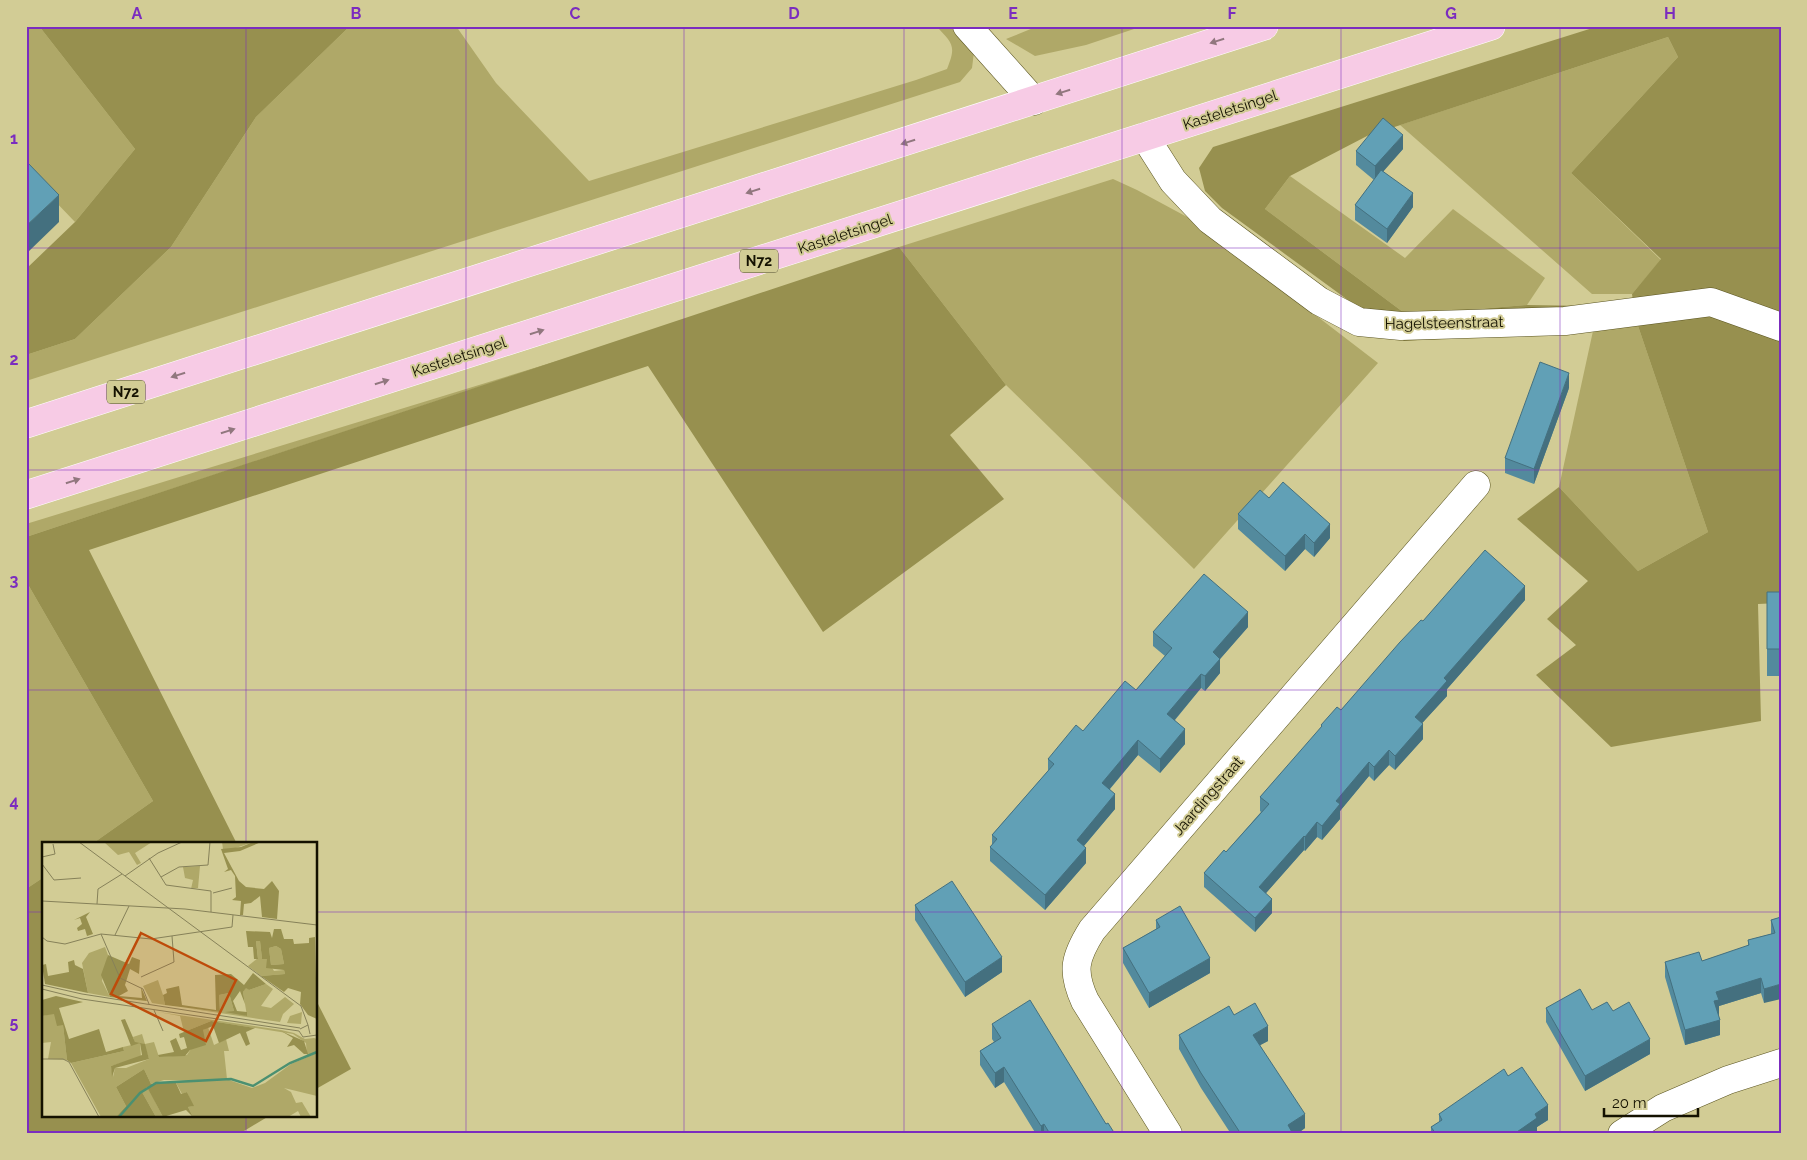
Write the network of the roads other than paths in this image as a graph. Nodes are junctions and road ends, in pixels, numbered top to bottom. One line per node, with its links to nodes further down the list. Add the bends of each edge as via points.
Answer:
1 (967, 26): 4 (street)
2 (1264, 26): 4 (main road, N72, one-way to 4)
3 (1491, 26): 5 (main road, Kasteletsingel / N72)
4 (1034, 101): 7 (main road, N72, one-way to 7)
5 (1145, 137): 6 (street, Hagelsteenstraat, via 1173,181 1210,220 1319,300 1359,322 1401,326 1565,321 1711,302); 9 (main road, Kasteletsingel / N72, one-way to 5)
6 (1781, 327)
7 (26, 424)
8 (1476, 485): 11 (street, Jaardingstraat, via 1080,949 1076,975 1085,1001)
9 (26, 495)
10 (1781, 1064): 12 (street, via 1728,1080 1663,1108)
11 (1168, 1134)
12 (1622, 1134)

